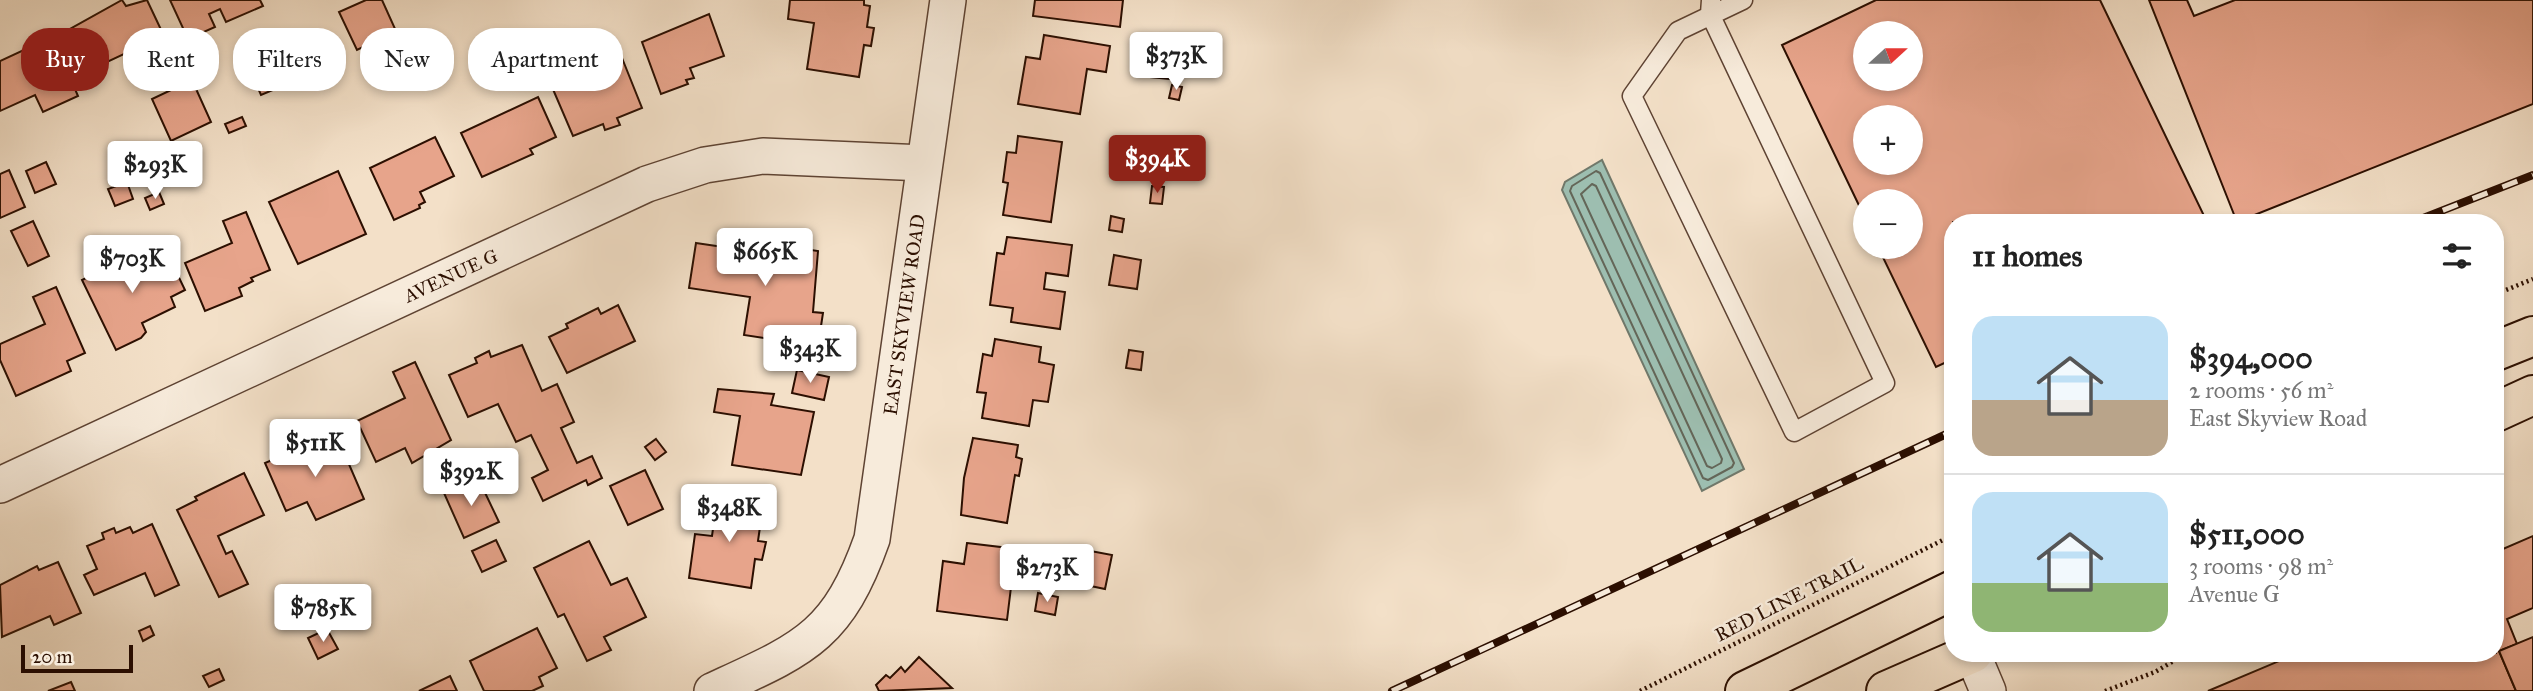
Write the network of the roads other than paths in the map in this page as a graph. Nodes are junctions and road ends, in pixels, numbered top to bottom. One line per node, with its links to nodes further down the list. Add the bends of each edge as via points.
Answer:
1 (948, 0): 4 (street, EAST SKYVIEW ROAD)
2 (1743, 0): 3 (lane)
3 (1711, 7): 3 (lane, via 1678,31 1632,96 1794,432 1885,383)
4 (924, 163): 9 (street, AVENUE G, via 763,156 705,165 648,184); 14 (street, EAST SKYVIEW ROAD, via 872,539 857,580 833,620 806,643)
5 (2533, 336): 6 (main road)
6 (2504, 348)
7 (2533, 395): 8 (main road)
8 (2504, 408)
9 (0, 485)
10 (1944, 595): 13 (main road)
11 (1952, 662): 16 (main road)
12 (1977, 662): 17 (street)
13 (1789, 679): 15 (main road)
14 (712, 691)
15 (1745, 691)
16 (1886, 691)
17 (1989, 691)

